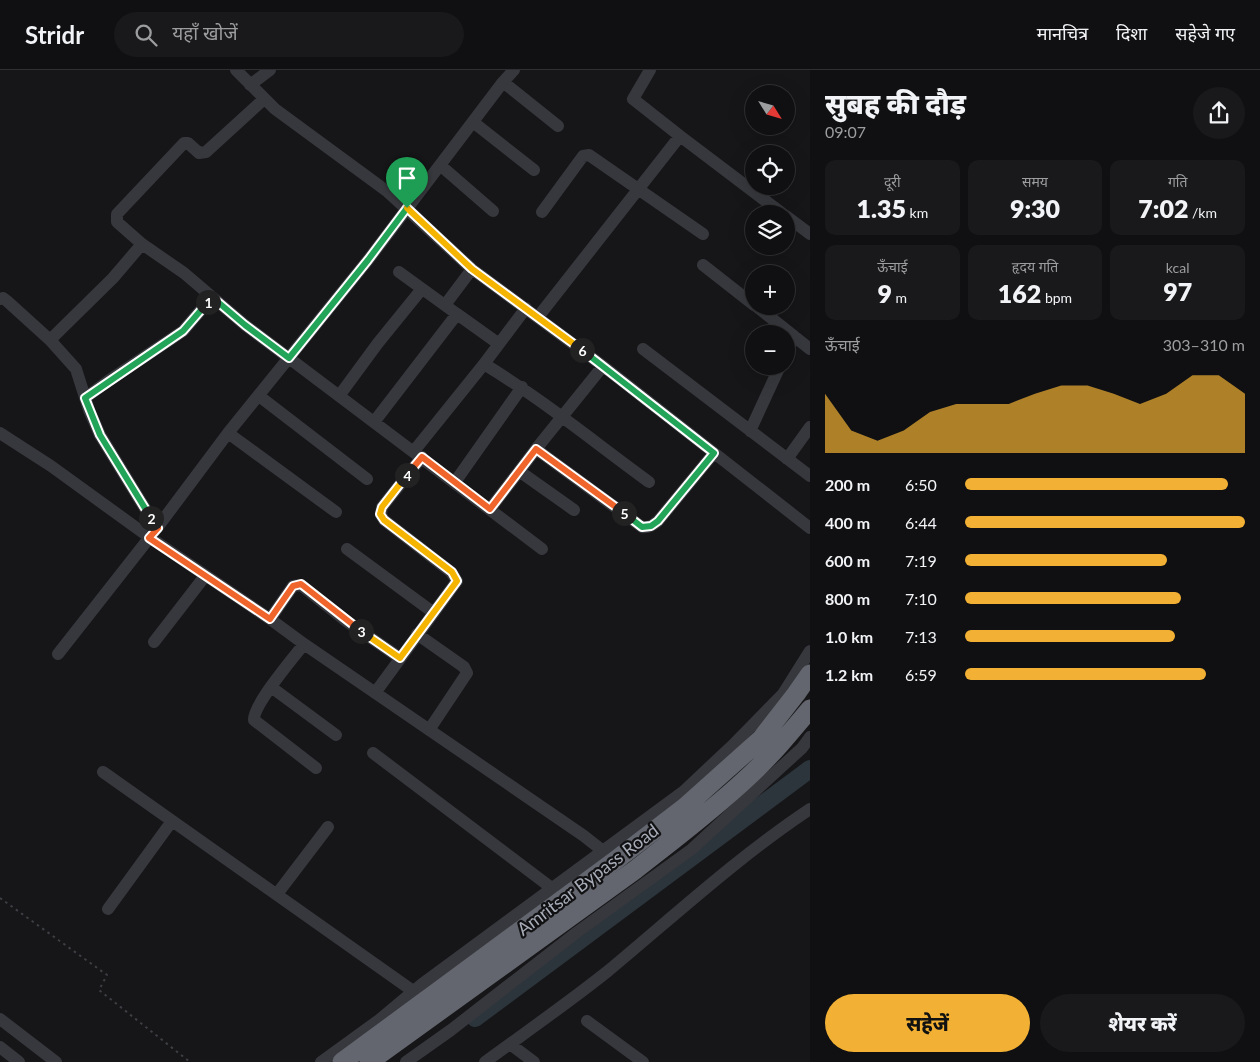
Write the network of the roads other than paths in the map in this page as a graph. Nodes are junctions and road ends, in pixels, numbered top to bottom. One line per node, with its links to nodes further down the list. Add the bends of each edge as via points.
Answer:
1 (236, 70): 6 (street)
2 (270, 70): 6 (street)
3 (514, 70): 5 (street)
4 (650, 70): 10 (street, via 633,99)
5 (503, 82): 8 (street); 9 (street)
6 (250, 85): 7 (street)
7 (264, 98): 15 (street); 21 (street, via 206,152 201,154 184,143 117,214 117,222)
8 (473, 122): 11 (street); 12 (street)
9 (558, 126)
10 (680, 136): 13 (street); 14 (street)
11 (440, 165): 15 (street); 16 (street)
12 (534, 170)
13 (638, 189): 17 (street, via 586,154); 19 (street); 33 (street)
14 (771, 205)
15 (407, 208): 23 (street); 40 (street)
16 (492, 211)
17 (542, 212)
18 (795, 223): 20 (street)
19 (703, 234)
20 (810, 234)
21 (142, 244): 26 (street); 36 (street, via 114,278)
22 (703, 265): 27 (street)
23 (472, 269): 29 (street); 30 (street)
24 (400, 272): 25 (street)
25 (421, 290): 29 (street); 46 (street)
26 (212, 297): 40 (street); 47 (street, via 183,331)
27 (745, 297)
28 (0, 299): 36 (street, via 7,301)
29 (445, 305): 31 (street)
30 (526, 308): 33 (street); 37 (street)
31 (457, 314): 37 (street); 49 (street)
32 (768, 315): 34 (street)
33 (538, 317): 42 (street)
34 (780, 325)
35 (795, 337): 39 (street)
36 (50, 340): 47 (street, via 76,369)
37 (499, 344): 41 (street)
38 (643, 349): 51 (street)
39 (810, 349)
40 (289, 358): 45 (street); 46 (street)
41 (484, 364): 44 (street); 56 (street)
42 (603, 366): 48 (street); 55 (street)
43 (776, 375): 51 (street)
44 (522, 387): 48 (street); 61 (street)
45 (259, 396): 53 (street); 60 (street)
46 (339, 396): 49 (street)
47 (85, 398): 67 (street, via 100,435)
48 (563, 416): 54 (street); 62 (street)
49 (374, 422): 56 (street)
50 (810, 427): 57 (street)
51 (750, 431): 57 (street)
52 (0, 433): 67 (street)
53 (228, 433): 65 (street); 67 (street)
54 (536, 449): 55 (street, via 645,527 658,521); 58 (street)
55 (714, 453): 66 (street)
56 (418, 454): 61 (street); 71 (street, via 380,514 456,578)
57 (787, 458): 59 (street)
58 (519, 471): 63 (street); 64 (street)
59 (810, 476)
60 (367, 479)
61 (455, 482): 63 (street)
62 (649, 482)
63 (490, 509): 69 (street)
64 (574, 510)
65 (336, 512)
66 (810, 528)
67 (153, 533): 70 (street); 77 (street)
68 (347, 549): 71 (street)
69 (542, 549)
70 (205, 576): 72 (street); 74 (street)
71 (434, 613): 73 (street)
72 (270, 619): 75 (street); 78 (street, via 293,586 301,584)
73 (417, 634): 78 (street); 83 (street, via 464,667 467,673)
74 (154, 642)
75 (304, 644): 80 (street); 81 (street)
76 (810, 651): 93 (street, via 783,694 735,744 684,791)
77 (58, 654)
78 (400, 658): 81 (street)
79 (810, 674): 105 (highway, Amritsar Bypass Road, via 761,739 685,807)
80 (271, 687): 84 (street); 88 (street, via 254,714 254,720)
81 (375, 693): 83 (street)
82 (810, 709): 106 (highway, Amritsar Bypass Road, via 748,777 673,840)
83 (429, 730): 93 (street)
84 (336, 735)
85 (810, 737): 87 (street)
86 (373, 752): 94 (street)
87 (806, 752): 107 (street, via 692,849)
88 (316, 768)
89 (103, 772): 91 (street)
90 (810, 809): 100 (street, via 764,841 586,988)
91 (172, 821): 95 (street); 96 (street)
92 (328, 827): 95 (street)
93 (603, 851): 94 (street)
94 (552, 889): 97 (street)
95 (277, 894): 97 (street)
96 (108, 909)
97 (413, 991): 104 (street)
98 (0, 1019): 103 (street)
99 (586, 1020): 110 (street)
100 (510, 1044): 108 (street); 109 (street)
101 (0, 1047): 102 (street)
102 (19, 1062)
103 (56, 1062)
104 (321, 1062)
105 (342, 1062)
106 (369, 1062)
107 (406, 1062)
108 (485, 1062)
109 (534, 1062)
110 (643, 1062)

